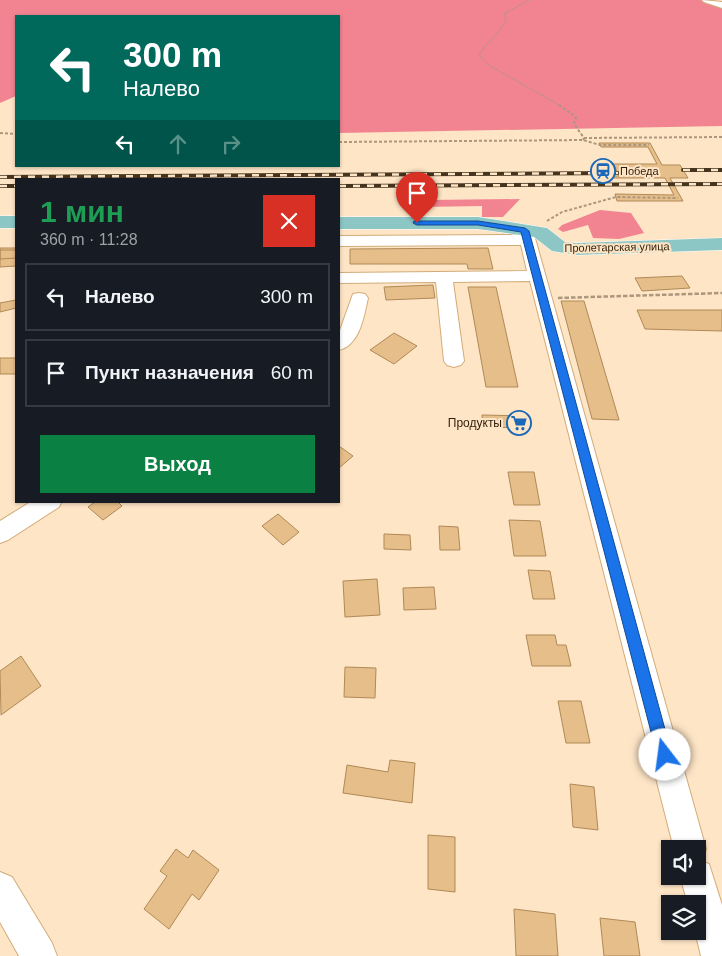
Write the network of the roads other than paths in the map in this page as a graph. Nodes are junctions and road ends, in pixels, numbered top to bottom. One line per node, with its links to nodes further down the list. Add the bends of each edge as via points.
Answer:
1 (707, 0): 2 (street)
2 (722, 5)
3 (0, 222): 4 (main road)
4 (15, 222)
5 (340, 232): 6 (main road, Пролетарская улица, via 478,223)
6 (532, 232): 7 (main road, Пролетарская улица, via 540,232 559,248); 10 (street)
7 (722, 244)
8 (444, 277): 9 (street); 10 (street); 13 (street)
9 (340, 278)
10 (540, 287): 16 (street)
11 (359, 298): 12 (street, via 354,325)
12 (340, 343)
13 (454, 362)
14 (48, 503): 15 (street)
15 (0, 533)
16 (688, 840)
17 (699, 885): 20 (street)
18 (0, 889): 19 (street)
19 (39, 956)
20 (719, 956)

